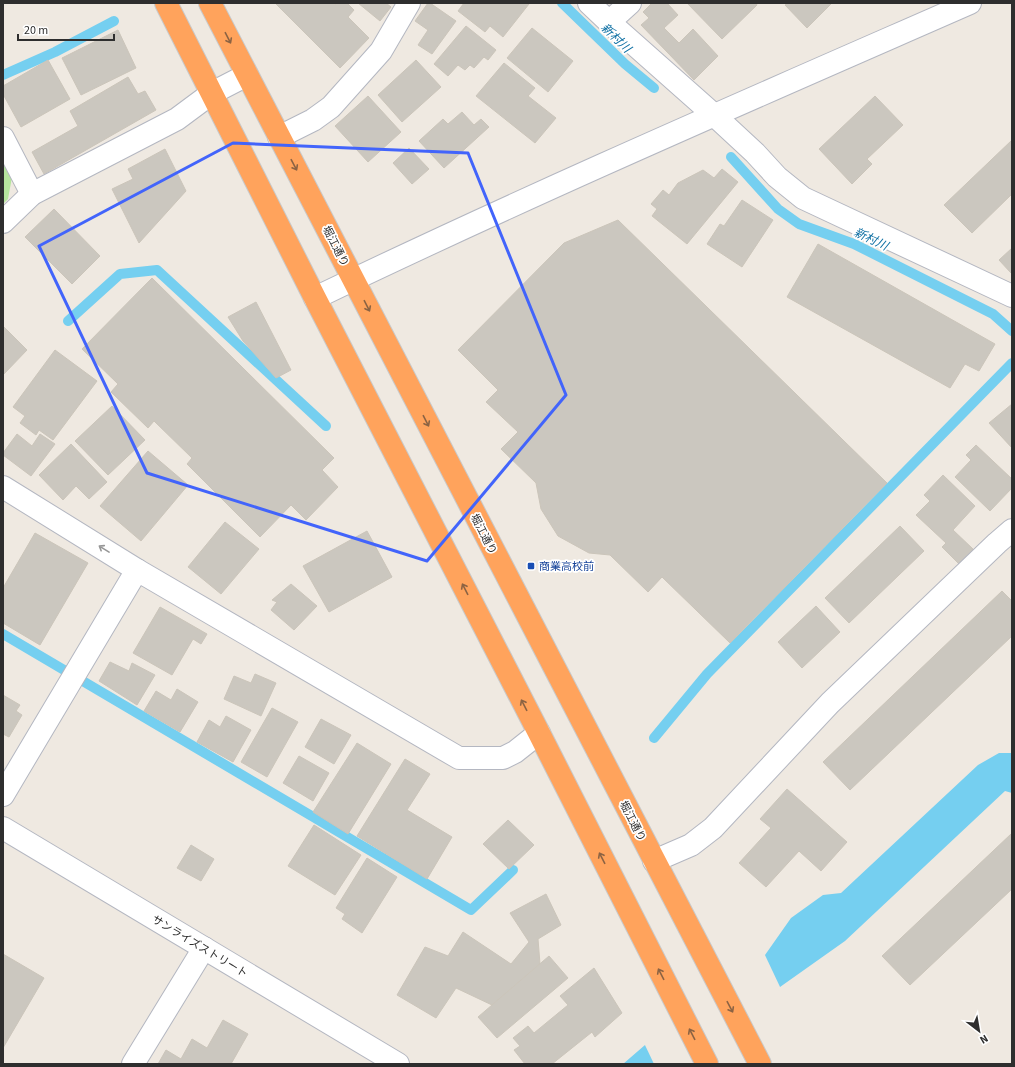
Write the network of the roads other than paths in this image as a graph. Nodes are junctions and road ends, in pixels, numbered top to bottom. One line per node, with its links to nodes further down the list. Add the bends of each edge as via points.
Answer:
1 (166, 3): 9 (highway)
2 (210, 3): 8 (highway, 堀江通り, one-way to 8)
3 (409, 3): 11 (street, via 381,51 330,107 313,120)
4 (589, 3): 7 (street)
5 (630, 3): 7 (street)
6 (970, 3): 10 (street)
7 (609, 22): 10 (street)
8 (247, 75): 9 (street); 11 (highway, 堀江通り)
9 (212, 93): 13 (street, via 177,119); 17 (highway)
10 (714, 115): 15 (street); 16 (street, via 777,177 803,198)
11 (279, 137): 15 (highway, 堀江通り, one-way to 15)
12 (3, 138): 13 (street)
13 (32, 194): 14 (street)
14 (3, 222)
15 (353, 280): 17 (street); 24 (highway, 堀江通り, one-way to 24)
16 (1012, 296)
17 (315, 298): 21 (highway, one-way to 17)
18 (3, 487): 20 (street, one-way to 18)
19 (1012, 530): 24 (street, via 830,703 713,828 691,845)
20 (137, 570): 21 (street, via 459,758 503,758); 22 (street)
21 (539, 733): 26 (highway, one-way to 21)
22 (3, 795)
23 (3, 828): 25 (street, サンライズストリート)
24 (654, 861): 29 (highway, 堀江通り, one-way to 29)
25 (204, 948): 27 (street); 28 (street, サンライズストリート)
26 (706, 1061)
27 (133, 1064)
28 (398, 1064)
29 (760, 1064)

